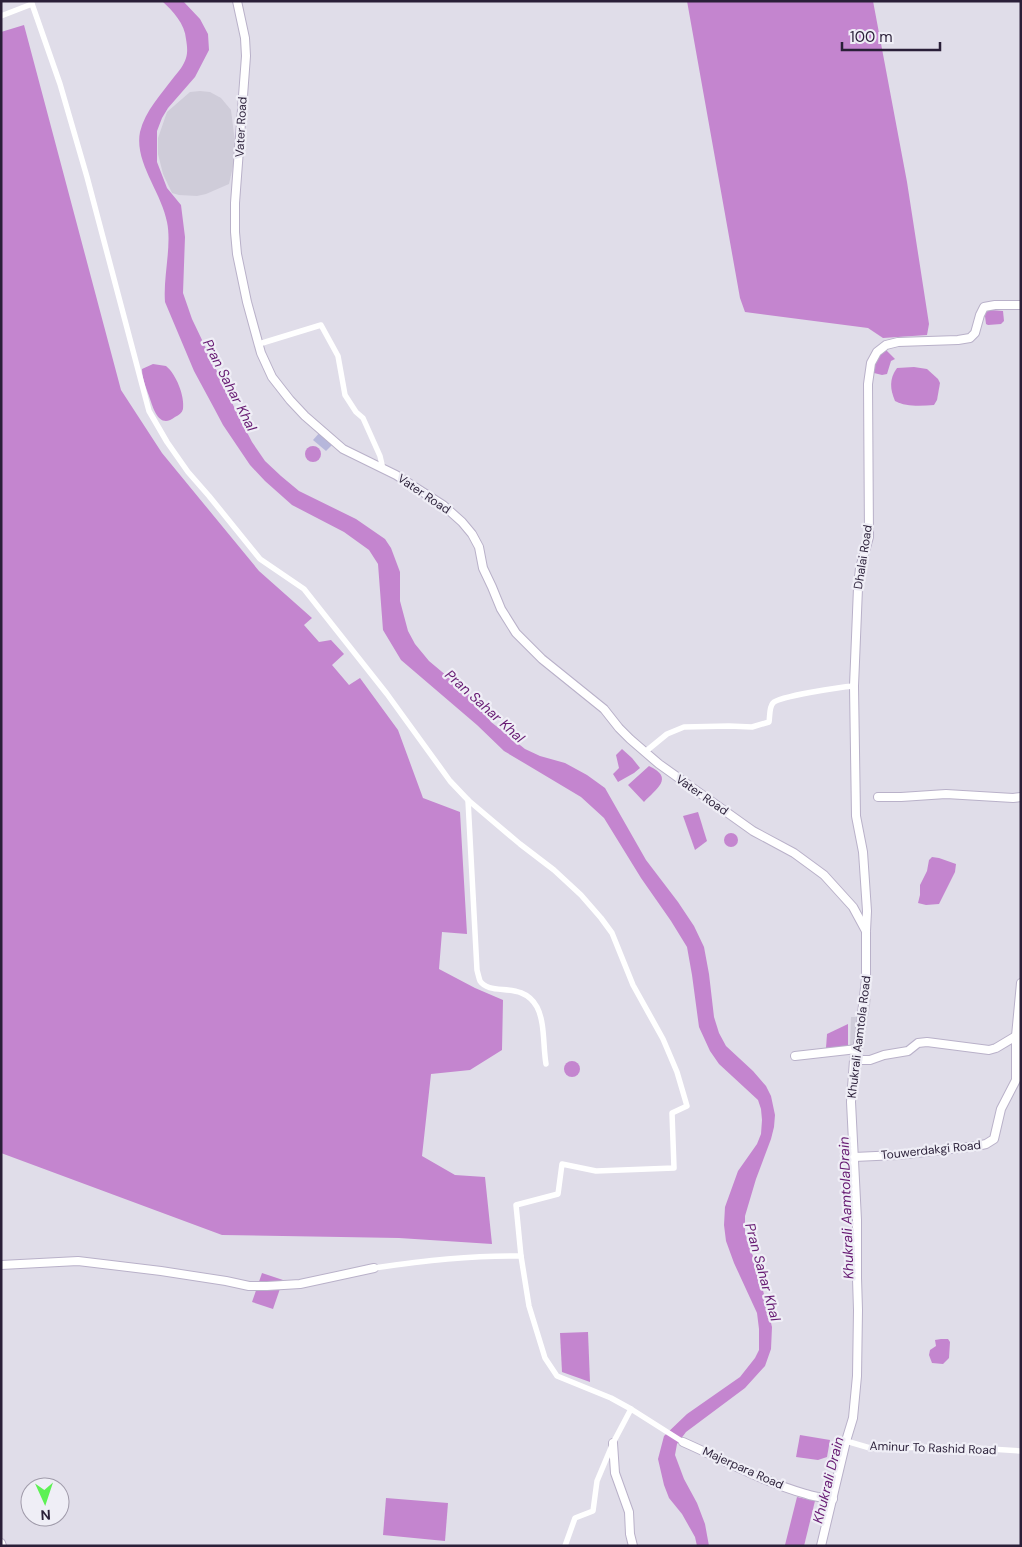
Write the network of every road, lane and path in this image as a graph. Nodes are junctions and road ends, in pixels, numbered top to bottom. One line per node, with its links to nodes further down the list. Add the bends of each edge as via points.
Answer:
1 (236, 1): 5 (street, Vater Road, via 246,56 235,232)
2 (32, 3): 3 (street); 11 (street, via 87,177 149,410 166,442 260,559 304,589 387,694 450,781)
3 (1, 16)
4 (1021, 305): 7 (street, Dhalai Road, via 984,307 970,338 886,345 871,363 868,537 858,588)
5 (258, 344): 6 (street, Vater Road, via 272,377 300,410 343,449); 6 (street, via 321,325 338,356 345,395 363,418)
6 (383, 469): 8 (street, Vater Road, via 443,505 462,522 479,547 483,568 501,609 516,633 542,659 604,709 618,728)
7 (854, 686): 8 (street, via 774,701 769,722 758,726 684,727 667,734); 12 (street, Dhalai Road, via 856,816 863,852)
8 (645, 752): 12 (street, Vater Road, via 753,831 824,874 853,907)
9 (878, 797): 10 (street, via 946,794)
10 (1021, 797)
11 (468, 800): 18 (street, via 477,970 484,985 527,995 537,1008); 20 (street, via 554,870 581,895 612,933 633,985 664,1039 687,1106 672,1113 674,1168 596,1171 562,1164 558,1194 516,1205)
12 (866, 931): 15 (street, Khukrali Aamtola Road, via 866,979)
13 (1021, 983): 14 (street, Touwerdakgi Road)
14 (1016, 1036): 17 (street, via 989,1050 918,1042 908,1051 870,1060); 19 (street, Touwerdakgi Road, via 1016,1080 1001,1109 994,1139 983,1145 964,1148)
15 (856, 1049): 16 (street); 17 (street, Khukrali Aamtola Road)
16 (795, 1056)
17 (854, 1060): 19 (street, Khukrali Aamtola Road, via 851,1102)
18 (546, 1064)
19 (854, 1157): 25 (street, Khukrali Aamtola Road, via 857,1376)
20 (521, 1256): 22 (street, via 426,1260); 23 (street, via 529,1306 545,1358 557,1376)
21 (1, 1265): 22 (street, via 78,1261 161,1270 248,1286 300,1284)
22 (374, 1268)
23 (631, 1409): 24 (street); 26 (street)
24 (683, 1442): 28 (street, Majerpara Road, via 757,1477 807,1495)
25 (847, 1442): 27 (street, Aminur To Rashid Road, via 870,1448); 28 (street, Khukrali Aamtola Road)
26 (613, 1443): 29 (street, via 597,1481 593,1511 576,1518); 30 (street, via 616,1473 629,1512)
27 (1021, 1451)
28 (833, 1499): 31 (street, Khukrali Aamtola Road)
29 (565, 1546)
30 (633, 1546)
31 (821, 1546)

